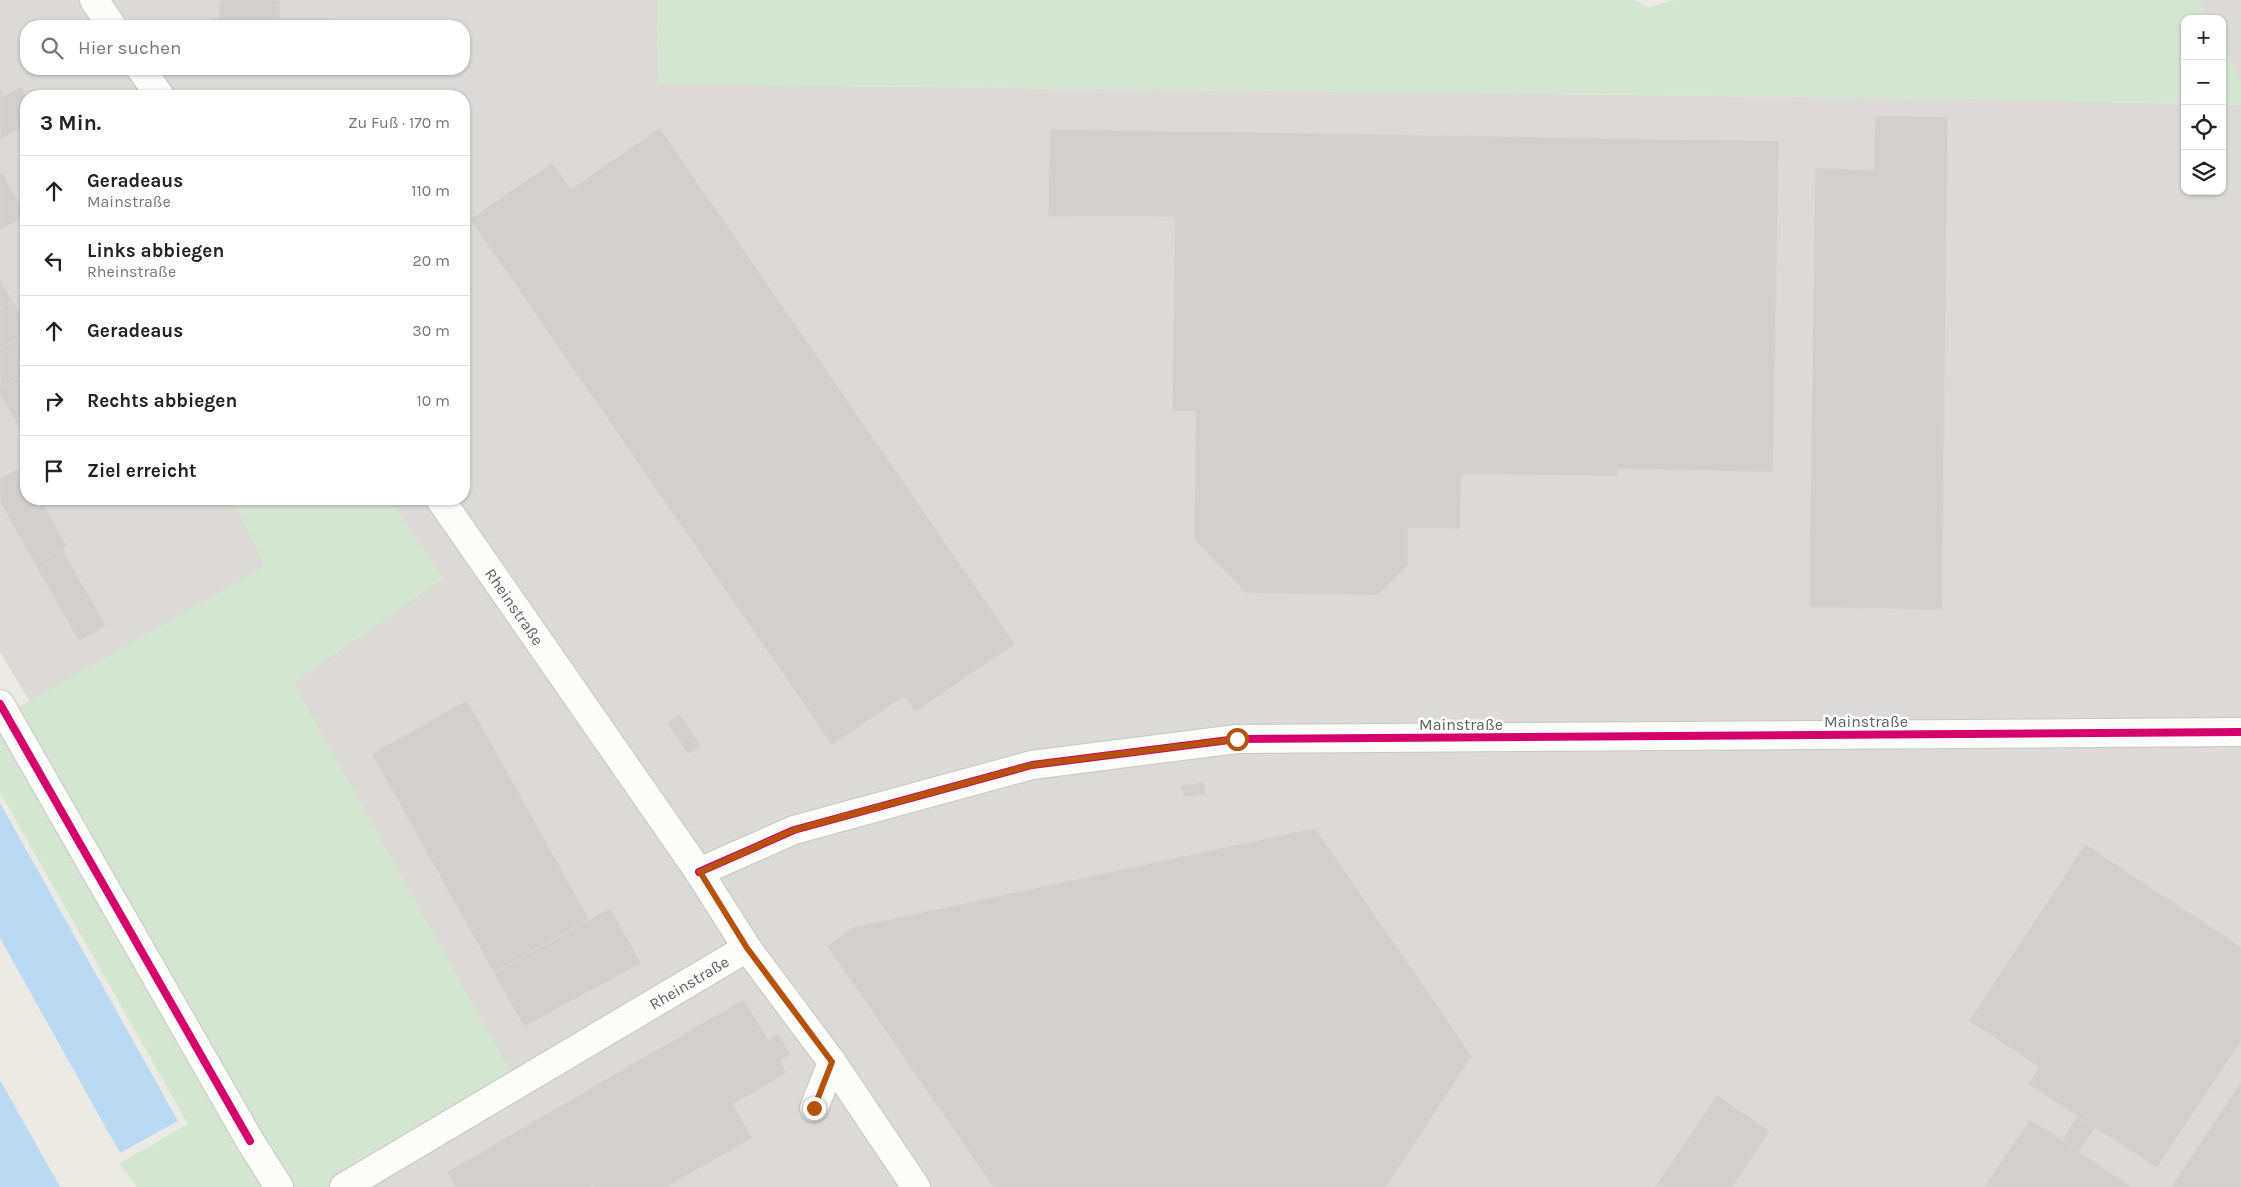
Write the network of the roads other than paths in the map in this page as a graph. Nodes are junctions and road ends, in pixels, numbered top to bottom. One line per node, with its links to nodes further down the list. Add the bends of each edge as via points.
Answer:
1 (94, 0): 2 (street)
2 (108, 20)
3 (145, 75): 4 (street)
4 (156, 90)
5 (444, 505): 8 (street, Rheinstraße)
6 (0, 704): 12 (street)
7 (2241, 732): 8 (street, Mainstraße, via 1237,739 1032,765 794,830)
8 (700, 872): 9 (street, Rheinstraße)
9 (747, 948): 10 (street); 13 (street, Rheinstraße)
10 (832, 1062): 11 (street); 14 (street)
11 (814, 1108)
12 (279, 1187)
13 (344, 1187)
14 (916, 1187)

